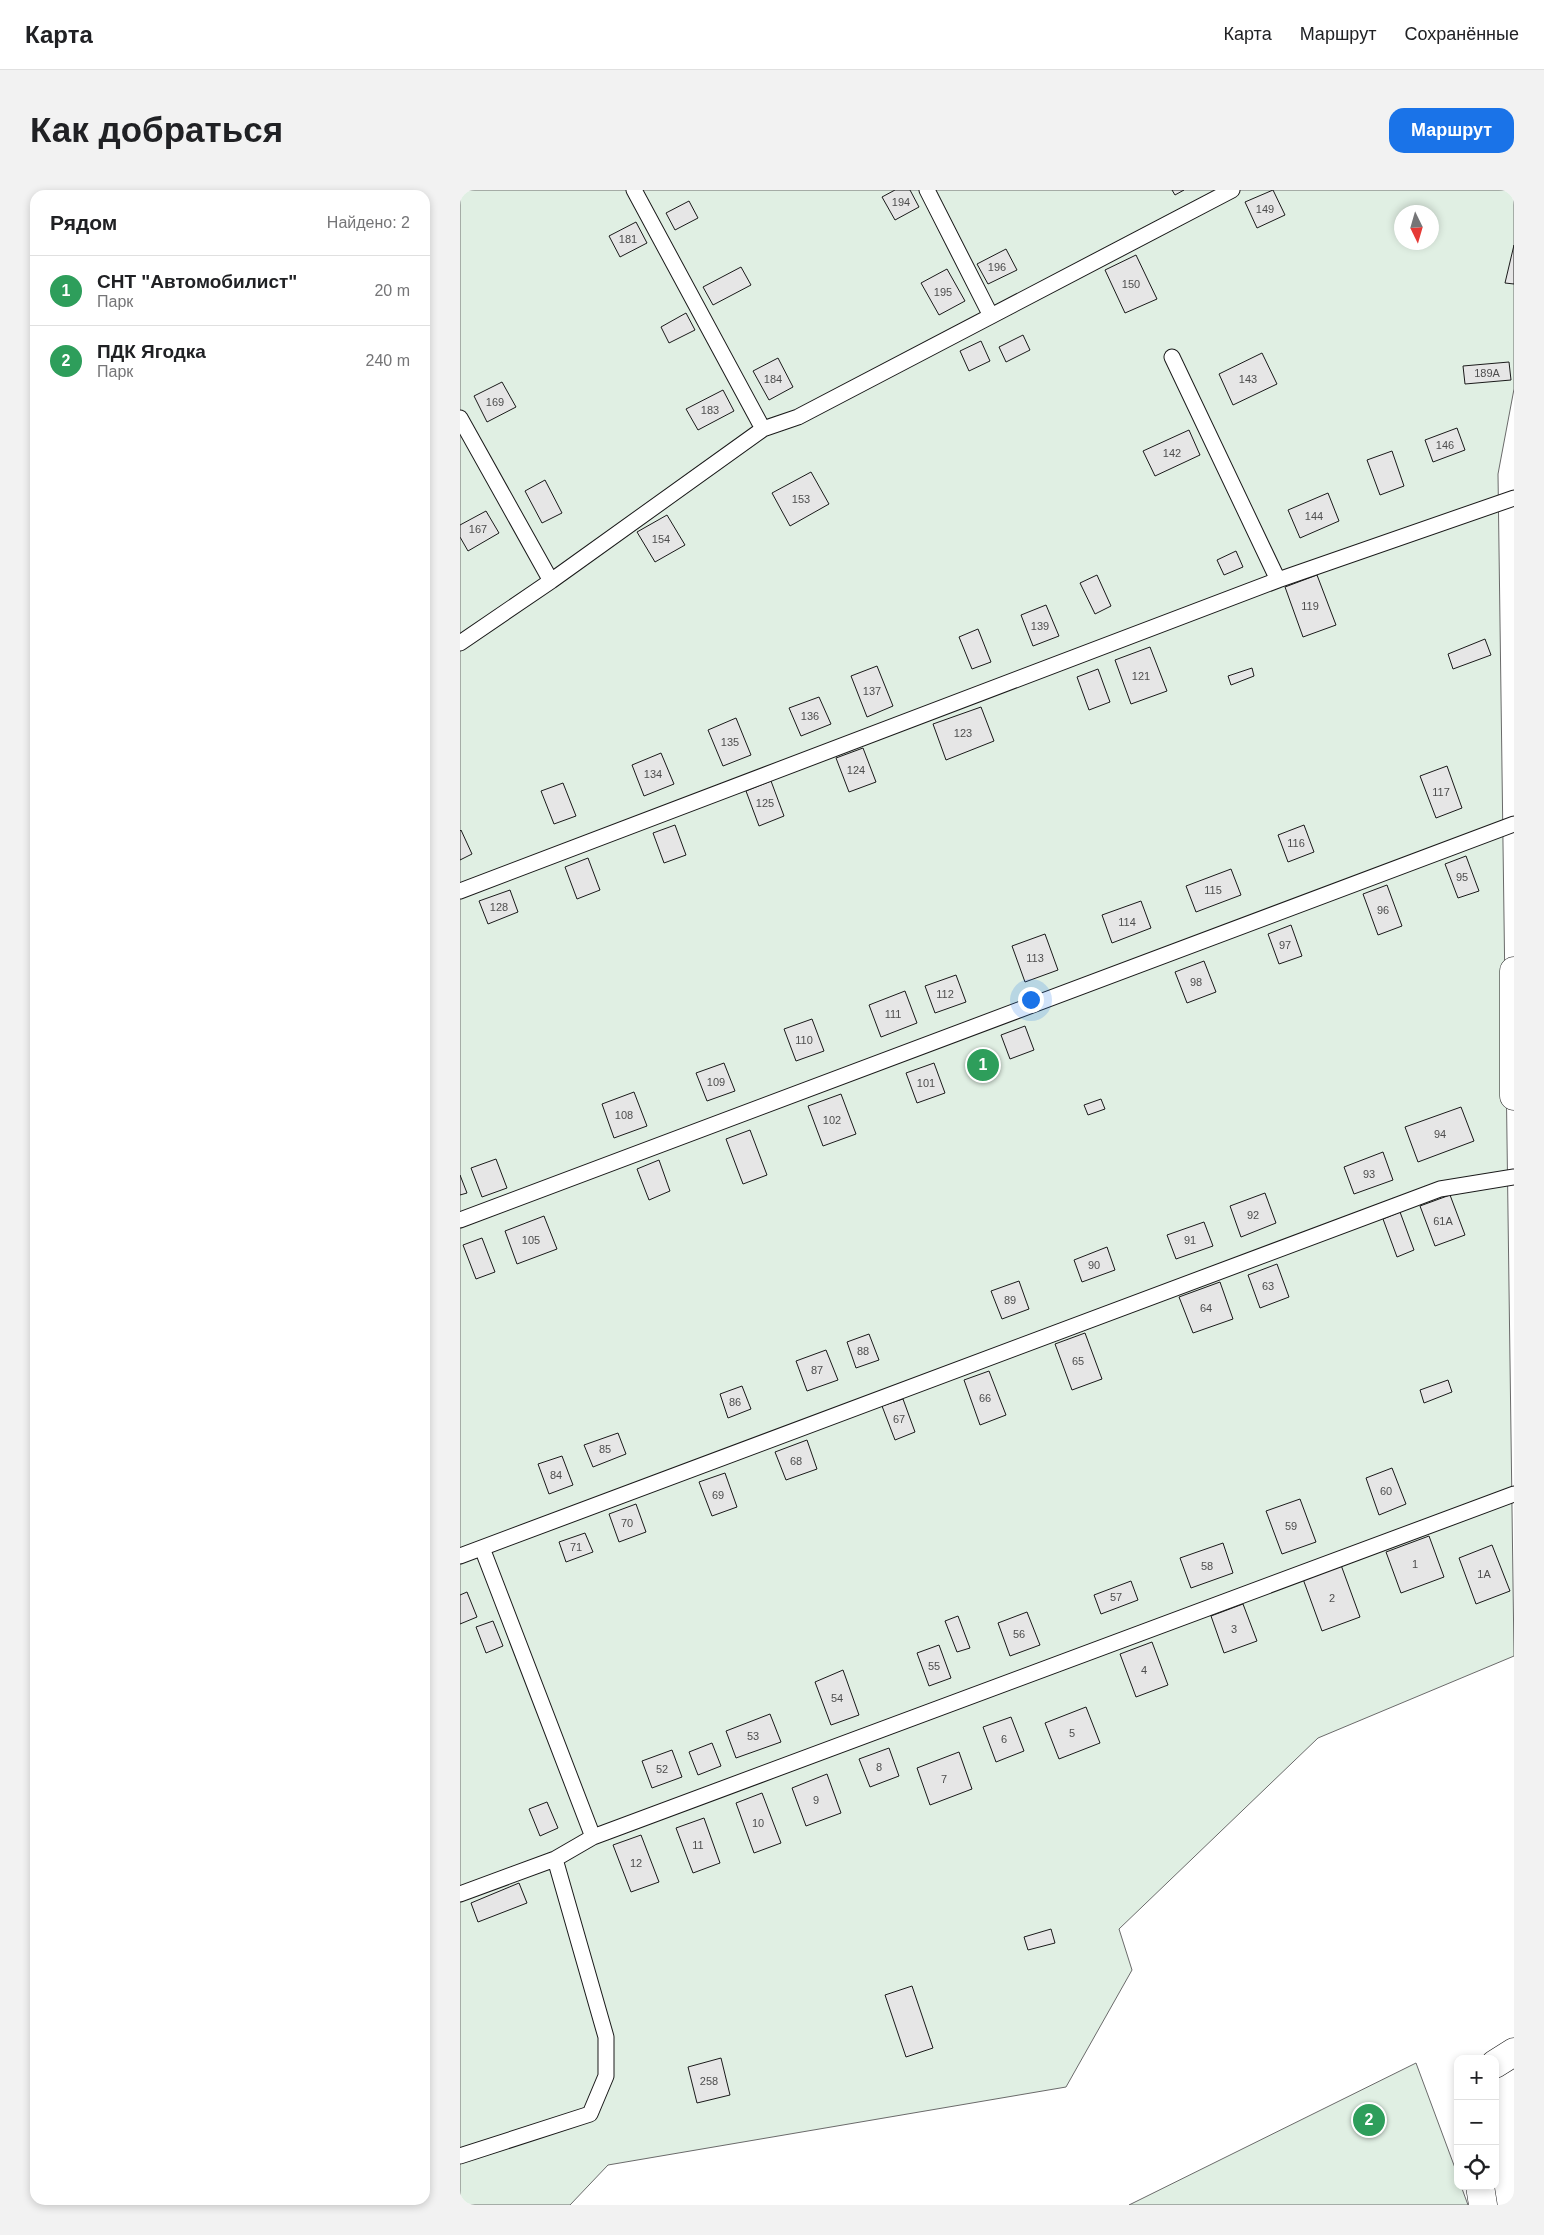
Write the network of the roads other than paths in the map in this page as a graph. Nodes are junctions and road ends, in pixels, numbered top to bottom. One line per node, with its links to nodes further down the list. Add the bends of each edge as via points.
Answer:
1 (634, 190): 7 (lane)
2 (927, 190): 4 (lane)
3 (1225, 192): 4 (lane)
4 (991, 316): 7 (lane, via 798,417)
5 (1172, 357): 9 (lane)
6 (460, 418): 10 (lane)
7 (763, 428): 10 (lane)
8 (1514, 498): 9 (lane)
9 (1278, 580): 13 (lane)
10 (551, 581): 11 (lane)
11 (460, 643)
12 (1514, 824): 17 (lane)
13 (460, 890)
14 (1514, 971): 15 (street)
15 (1514, 1096)
16 (1514, 1177): 19 (lane, via 1440,1189)
17 (460, 1220)
18 (1514, 1494): 21 (lane)
19 (482, 1548): 20 (lane); 21 (lane)
20 (460, 1556)
21 (594, 1837): 22 (lane)
22 (555, 1859): 23 (lane); 26 (lane, via 606,2037 606,2076 590,2114)
23 (460, 1894)
24 (1514, 2052): 25 (street)
25 (1499, 2061)
26 (460, 2156)
27 (1481, 2190): 28 (street)
28 (1483, 2205)

